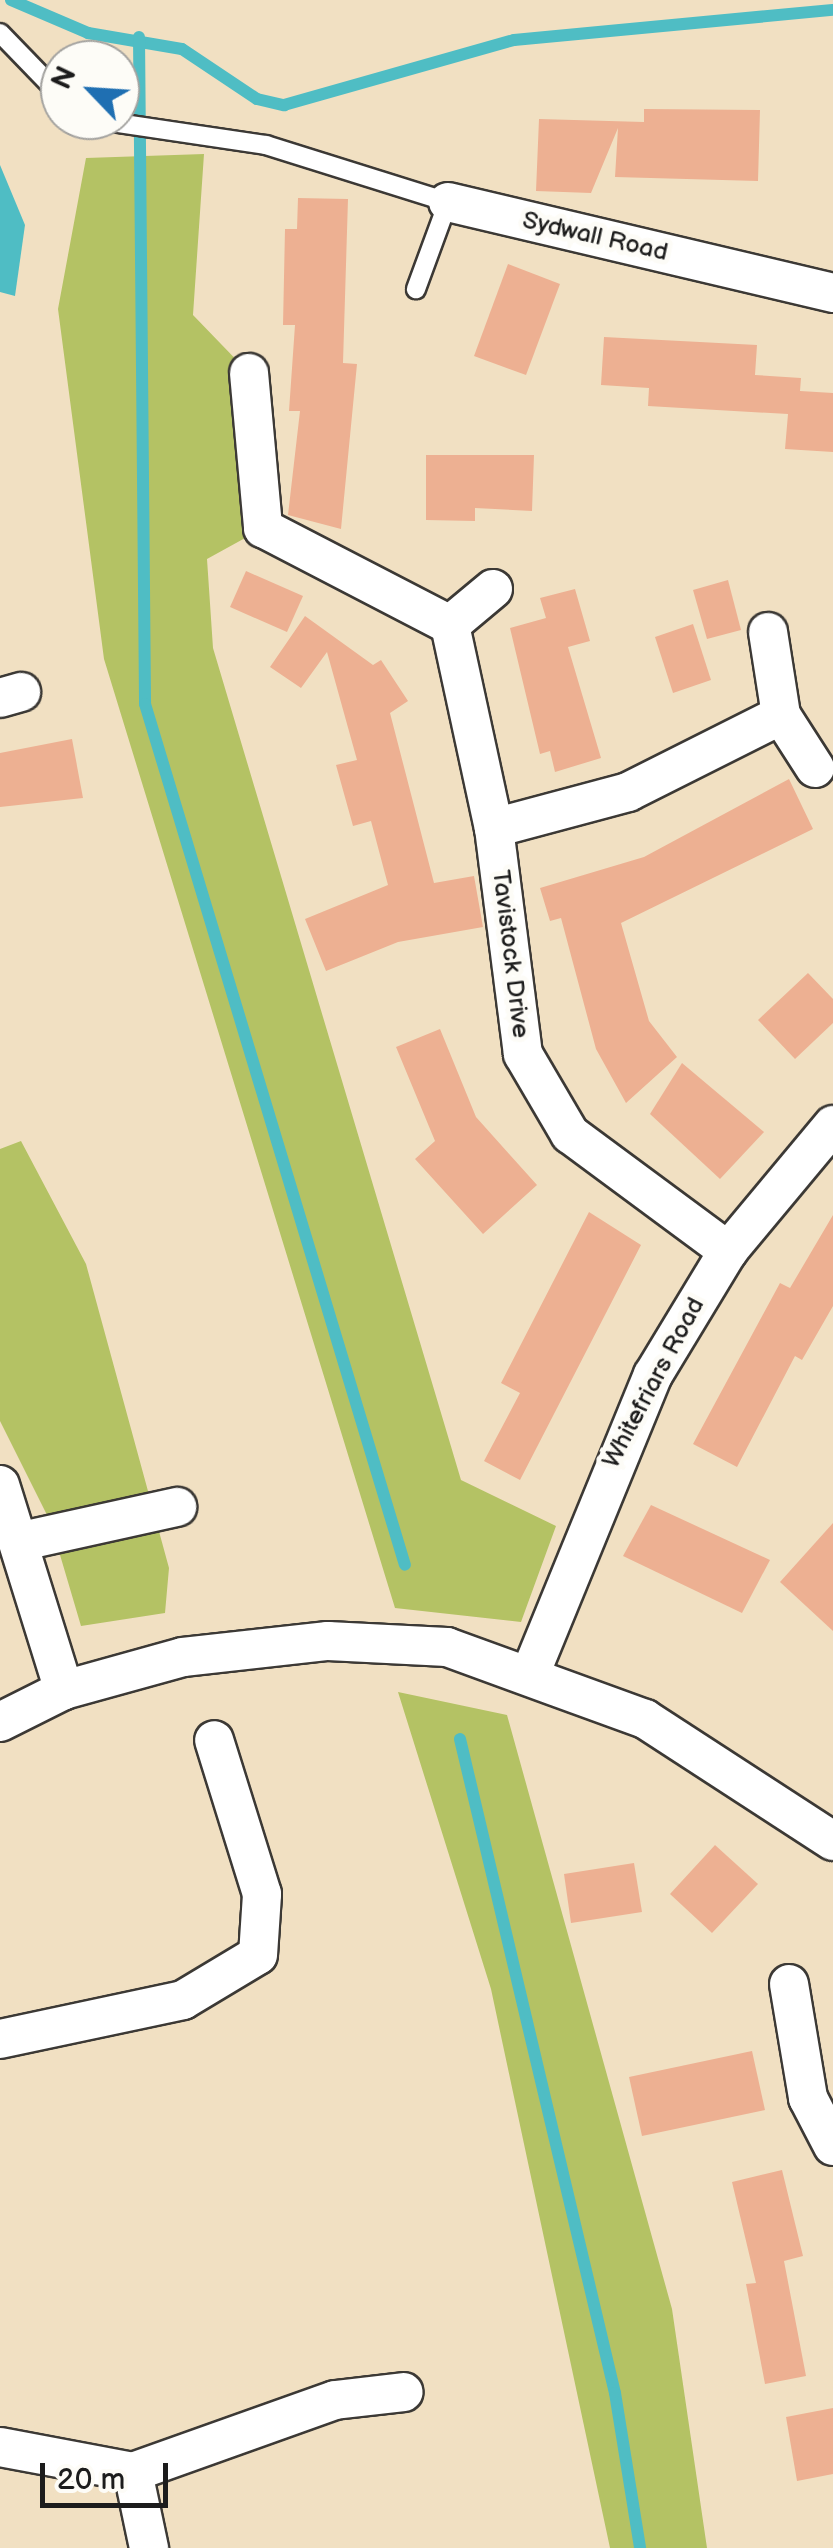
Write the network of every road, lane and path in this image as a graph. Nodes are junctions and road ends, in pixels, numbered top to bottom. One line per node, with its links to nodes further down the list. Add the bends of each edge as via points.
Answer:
1 (0, 33): 2 (lane)
2 (40, 75)
3 (140, 126): 4 (lane, via 328,160)
4 (448, 202): 5 (lane); 6 (street, Sydwall Road)
5 (416, 289)
6 (833, 293)
7 (249, 372): 9 (street, via 263,528)
8 (493, 588): 9 (street)
9 (450, 625): 13 (street, Tavistock Drive)
10 (768, 632): 11 (street)
11 (781, 715): 12 (street); 13 (street, via 628,792)
12 (815, 768)
13 (494, 828): 15 (street, Tavistock Drive, via 523,1054 541,1096 620,1177)
14 (833, 1125): 15 (street, Whitefriars Road)
15 (728, 1251): 19 (street, Whitefriars Road, via 608,1466)
16 (0, 1485): 18 (street)
17 (177, 1507): 18 (street)
18 (22, 1541): 20 (street)
19 (531, 1672): 20 (street, via 447,1648 328,1640 183,1658); 23 (street, via 702,1750)
20 (64, 1690): 21 (street)
21 (0, 1722)
22 (214, 1740): 25 (street, via 262,1894 258,1955 183,2000)
23 (833, 1841)
24 (789, 1984): 26 (street, via 808,2098)
25 (0, 2039)
26 (833, 2146)
27 (404, 2392): 29 (street, via 335,2400)
28 (0, 2447): 29 (street)
29 (133, 2472): 30 (street)
30 (149, 2548)

